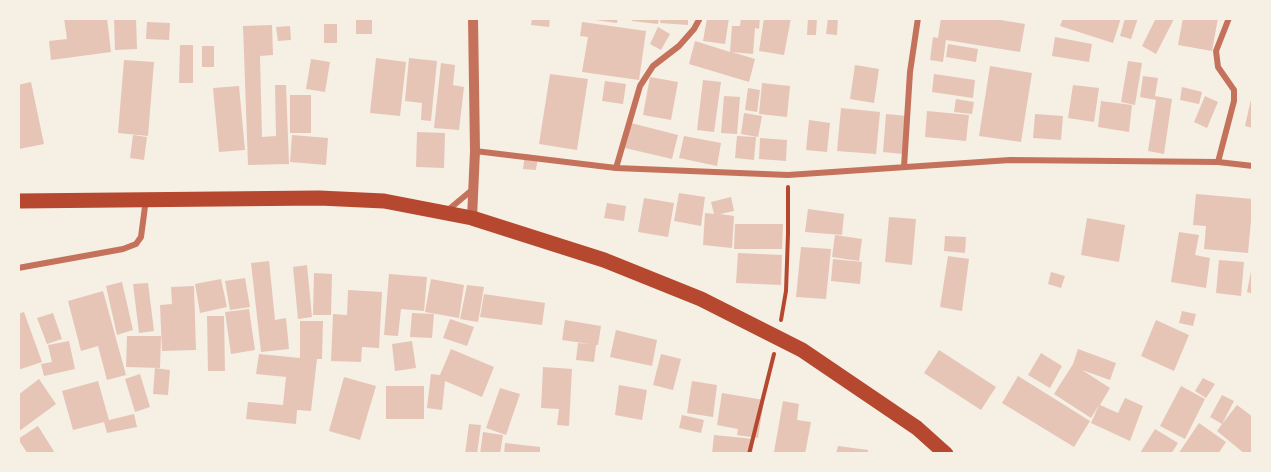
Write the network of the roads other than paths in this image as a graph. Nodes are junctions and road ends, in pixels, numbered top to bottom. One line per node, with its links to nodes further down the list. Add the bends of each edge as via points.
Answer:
1 (473, 18): 5 (street)
2 (700, 18): 9 (street, via 679,46 653,66 640,86)
3 (918, 18): 8 (street)
4 (1229, 18): 6 (street, via 1216,51 1218,67 1234,90 1234,101)
5 (475, 151): 9 (street); 10 (street)
6 (1218, 162): 7 (street); 8 (street, via 1010,160)
7 (1253, 166)
8 (904, 167): 9 (street, via 788,175)
9 (616, 168)
10 (474, 189): 13 (street); 14 (street)
11 (146, 199): 12 (main road); 13 (main road, via 330,198 384,201); 15 (street, via 141,237 136,244)
12 (18, 201)
13 (445, 213): 14 (main road)
14 (472, 218): 16 (main road, via 615,264 701,299 802,350 917,428)
15 (18, 268)
16 (946, 454)

